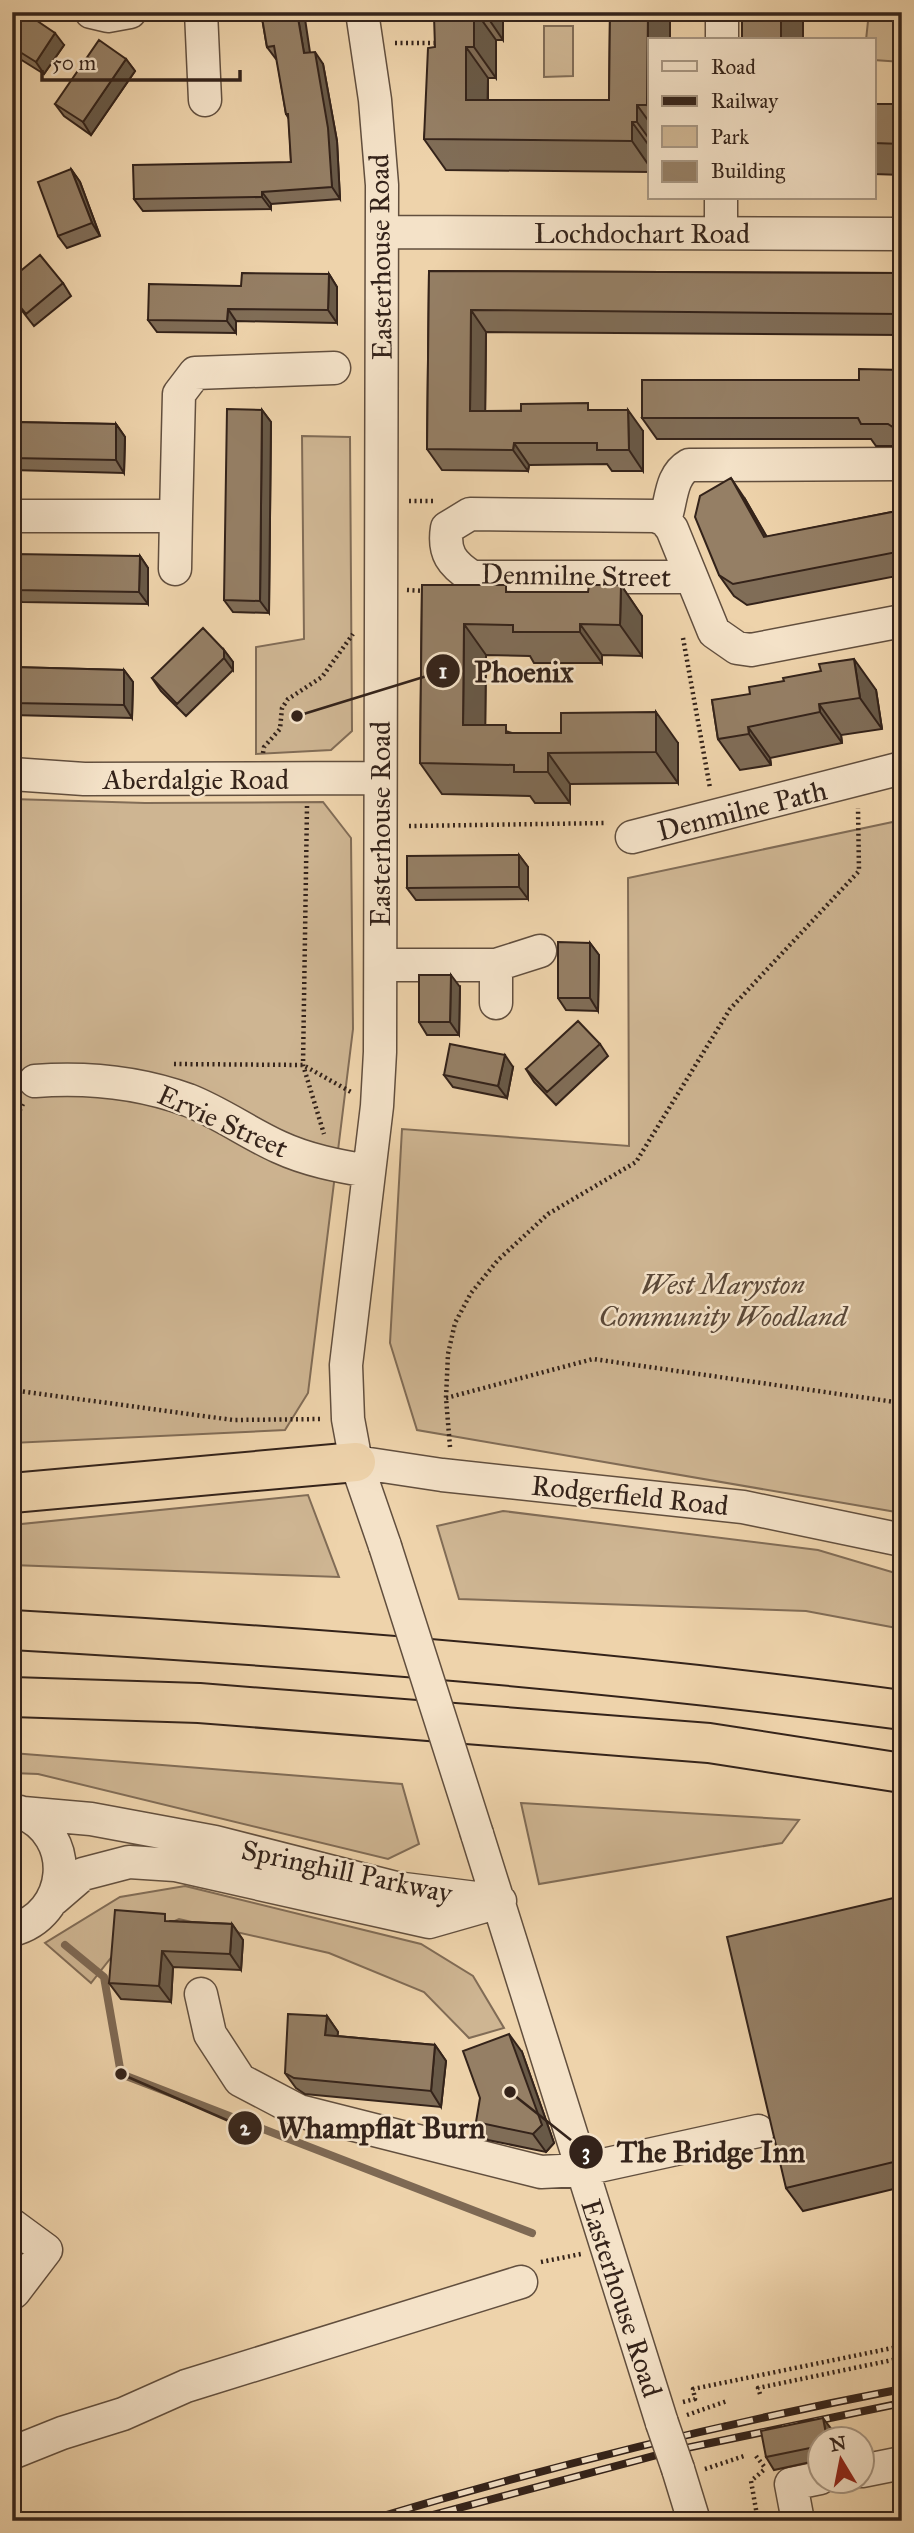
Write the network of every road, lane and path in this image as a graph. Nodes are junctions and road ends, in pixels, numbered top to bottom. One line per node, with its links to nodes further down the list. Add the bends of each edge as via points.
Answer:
1 (91, 12): 2 (street, via 108,16)
2 (130, 12)
3 (201, 12): 9 (street)
4 (362, 12): 11 (street, Easterhouse Road, via 379,145)
5 (722, 12): 7 (street)
6 (440, 33): 8 (path, via 440,43)
7 (722, 38)
8 (403, 43)
9 (205, 100)
10 (721, 200): 12 (street)
11 (382, 232): 12 (street, Lochdochart Road); 16 (street, Easterhouse Road)
12 (721, 233): 13 (street, Lochdochart Road)
13 (902, 234)
14 (334, 368): 19 (street, via 195,373 179,394)
15 (902, 464): 20 (street, via 689,465 674,480)
16 (380, 501): 17 (path, via 463,501); 24 (street, Easterhouse Road)
17 (470, 514): 20 (street, Denmilne Street, via 644,514); 22 (street, Denmilne Street, via 447,528 445,541 454,565)
18 (12, 516): 19 (street)
19 (176, 516): 21 (street)
20 (665, 520): 23 (street, Denmilne Street)
21 (175, 569)
22 (472, 577): 23 (street, Denmilne Street); 24 (path, via 462,592)
23 (689, 577): 25 (street, Denmilne Street, via 714,632 737,648 751,650)
24 (380, 601): 29 (path, via 322,677 282,708 280,729 264,747); 31 (street, Easterhouse Road)
25 (902, 621)
26 (682, 630): 33 (path)
27 (902, 768): 32 (street, Denmilne Path)
28 (12, 774): 29 (street, Aberdalgie Road, via 84,779)
29 (263, 778): 30 (street, Aberdalgie Road)
30 (308, 778): 31 (street, Aberdalgie Road); 41 (path)
31 (380, 778): 34 (street, Easterhouse Road)
32 (858, 781): 33 (street, Denmilne Path); 47 (path, via 859,871 730,1009 636,1162 548,1214 498,1260 471,1293 455,1323)
33 (715, 816): 35 (street, Denmilne Path)
34 (380, 826): 35 (path, Denmilne Path, via 627,823); 37 (street, Easterhouse Road)
35 (632, 837)
36 (540, 951): 38 (street)
37 (381, 965): 38 (street); 43 (street, Easterhouse Road)
38 (496, 965): 39 (street)
39 (496, 1003)
40 (168, 1063): 41 (path)
41 (303, 1065): 43 (path); 44 (path)
42 (35, 1081): 44 (street, Ervie Street, via 90,1079 154,1090 210,1109 264,1140)
43 (377, 1106): 45 (street, Easterhouse Road)
44 (322, 1162): 45 (street, Ervie Street)
45 (368, 1171): 49 (street, Easterhouse Road, via 349,1325)
46 (12, 1390): 49 (path, via 233,1420)
47 (446, 1398): 48 (path, via 593,1359); 51 (path)
48 (902, 1403)
49 (348, 1419): 50 (street, Easterhouse Road)
50 (356, 1462): 51 (street, Rodgerfield Road); 52 (highway); 60 (street, Easterhouse Road, bridge)
51 (453, 1476): 53 (street, Rodgerfield Road, via 743,1507)
52 (12, 1493)
53 (902, 1540)
54 (12, 1630): 56 (highway, via 712,1684)
55 (12, 1697): 57 (highway, via 199,1703 709,1744)
56 (902, 1710)
57 (902, 1773)
58 (18, 1811): 59 (street, Springhill Parkway, via 41,1824 53,1840 61,1879); 60 (street, Springhill Parkway, via 215,1842 396,1888)
59 (54, 1899): 60 (street, Springhill Parkway, via 83,1874 129,1862 175,1865 429,1922); 61 (street, Springhill Parkway, via 42,1915)
60 (500, 1901): 64 (street, Easterhouse Road)
61 (12, 1930)
62 (201, 1994): 64 (street, via 210,2034 240,2080 299,2111 541,2172)
63 (758, 2131): 64 (street)
64 (580, 2170): 72 (street, Easterhouse Road)
65 (12, 2225): 67 (street, via 46,2250)
66 (521, 2282): 73 (street, via 186,2386)
67 (14, 2292)
68 (902, 2346): 72 (path, via 693,2389 695,2399)
69 (902, 2358): 70 (path, via 758,2388)
70 (760, 2394)
71 (727, 2401): 72 (path)
72 (660, 2415): 78 (street, Easterhouse Road, bridge)
73 (12, 2453)
74 (744, 2456): 78 (path)
75 (902, 2463): 76 (street)
76 (876, 2468)
77 (765, 2469): 81 (path, via 751,2481)
78 (679, 2473): 80 (street, Easterhouse Road)
79 (806, 2481): 82 (street, via 791,2484)
80 (694, 2521)
81 (758, 2521)
82 (798, 2521)

